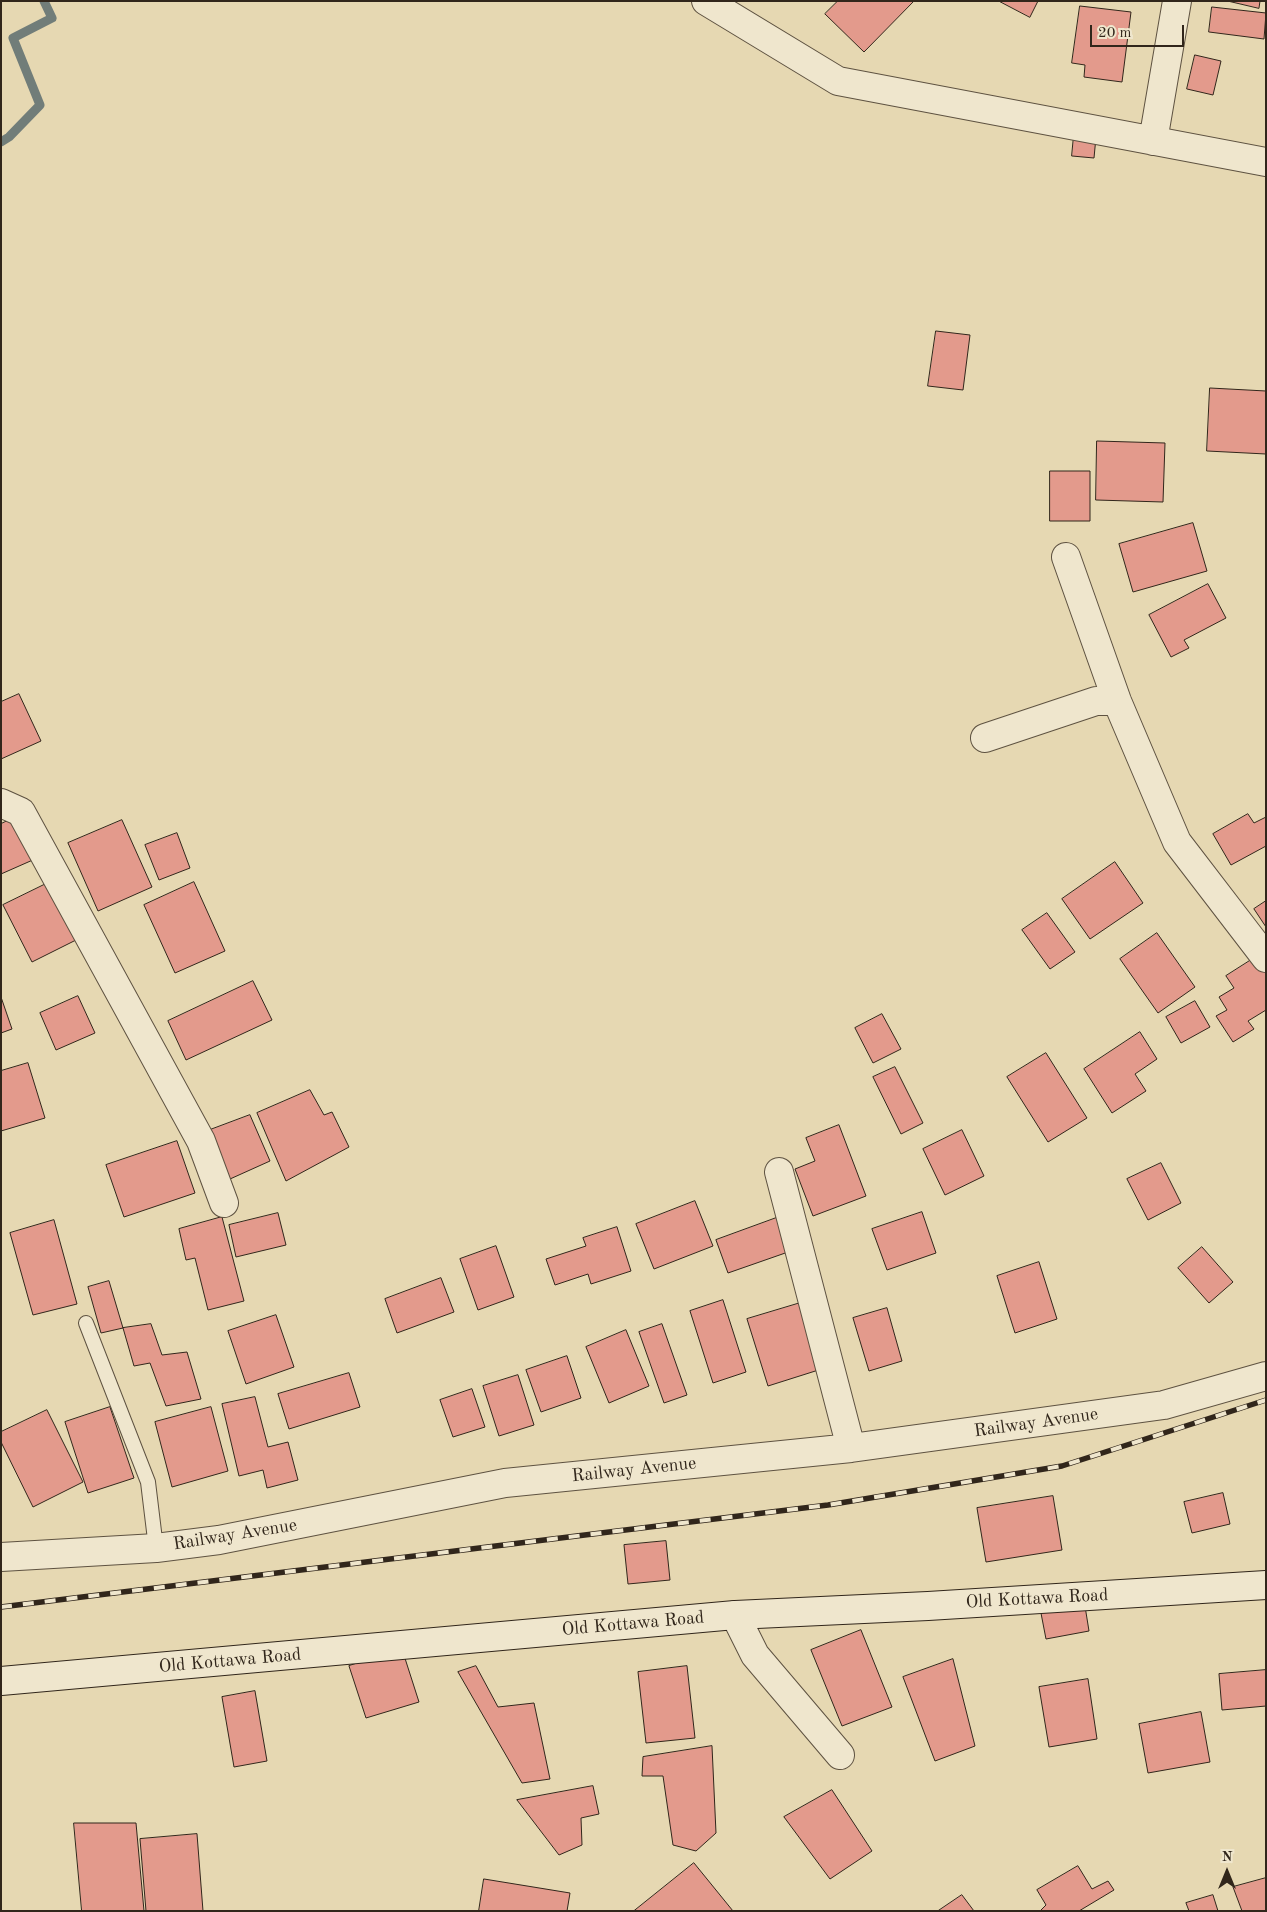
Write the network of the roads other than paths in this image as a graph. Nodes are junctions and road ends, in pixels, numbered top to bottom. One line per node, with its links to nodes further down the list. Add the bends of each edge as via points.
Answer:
1 (706, 1): 3 (street, via 838,81)
2 (1177, 1): 3 (street)
3 (1153, 141): 4 (street)
4 (1266, 162)
5 (1066, 557): 6 (street)
6 (1117, 701): 7 (street, via 1096,701); 9 (street, via 1177,842)
7 (985, 738)
8 (1, 803): 11 (street, via 21,812 201,1141)
9 (1266, 958)
10 (779, 1172): 14 (street)
11 (224, 1203)
12 (86, 1323): 15 (lane, via 148,1482)
13 (1266, 1376): 14 (street, Railway Avenue, via 1164,1405)
14 (851, 1448): 15 (street, Railway Avenue, via 505,1484 219,1540)
15 (156, 1548): 16 (street, Railway Avenue)
16 (1, 1557)
17 (1266, 1585): 18 (street, Old Kottawa Road)
18 (735, 1615): 19 (street, Old Kottawa Road); 20 (street, via 756,1655)
19 (1, 1682)
20 (840, 1755)

